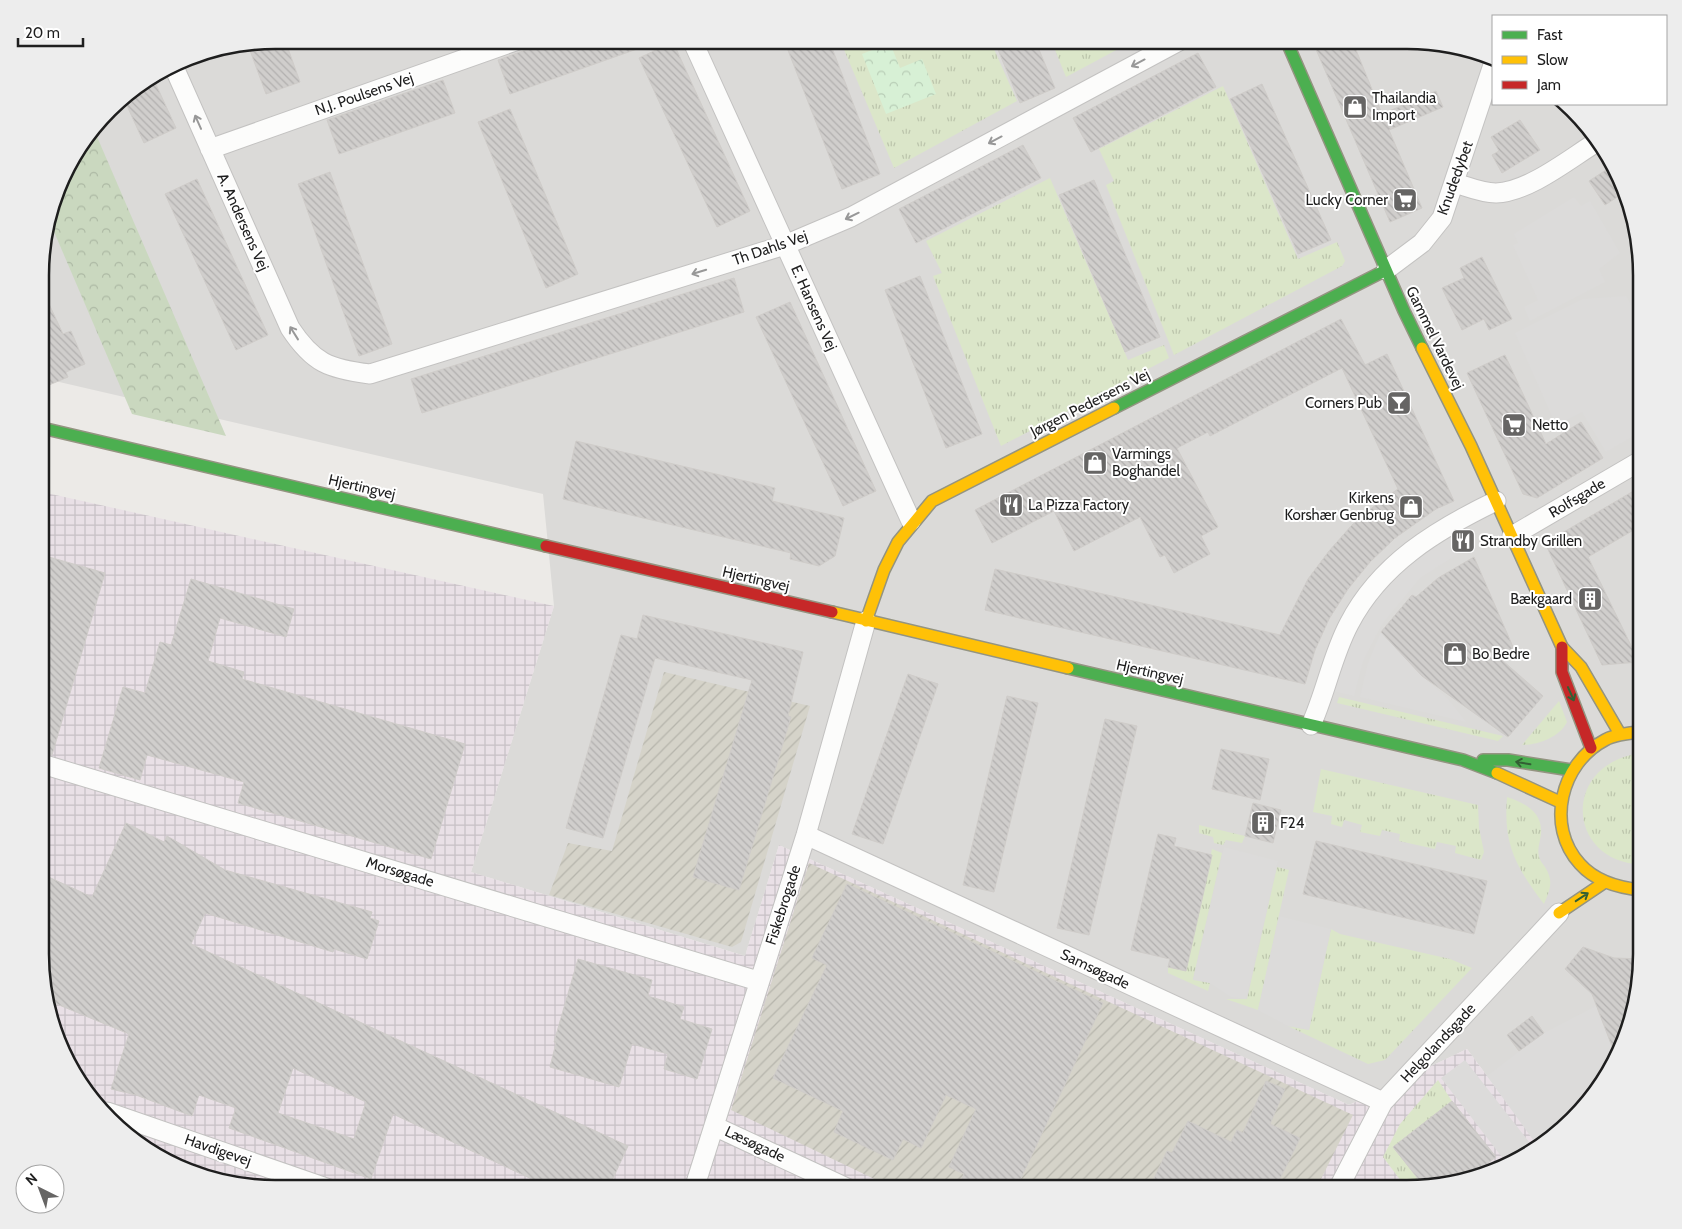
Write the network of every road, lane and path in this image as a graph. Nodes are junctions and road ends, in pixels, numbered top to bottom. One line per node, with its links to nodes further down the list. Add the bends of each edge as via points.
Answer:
1 (493, 49): 8 (street, N.J. Poulsens Vej)
2 (696, 49): 10 (street, E. Hansens Vej)
3 (1164, 49): 10 (street, Th Dahls Vej, one-way to 10, via 851,217)
4 (1290, 49): 11 (main road, Gammel Vardevej)
5 (1492, 68): 9 (street, Knudedybet)
6 (176, 72): 8 (street, A. Andersens Vej, one-way to 6)
7 (1592, 145): 9 (street, via 1543,175 1508,191 1494,193)
8 (210, 149): 12 (street, A. Andersens Vej, one-way to 8, via 304,349 290,328)
9 (1455, 183): 11 (street, Knudedybet, via 1442,218 1430,234)
10 (785, 245): 12 (street, Th Dahls Vej, one-way to 12, via 370,374); 16 (street, E. Hansens Vej)
11 (1386, 270): 15 (main road, Gammel Vardevej); 16 (main road, Jørgen Pedersens Vej, via 932,501)
12 (329, 366)
13 (49, 430): 18 (main road, Hjertingvej)
14 (1633, 465): 17 (street, Rolfsgade)
15 (1496, 502): 17 (main road, Gammel Vardevej); 20 (street, via 1421,542 1376,584 1349,624)
16 (911, 521): 18 (main road, Jørgen Pedersens Vej, via 890,554)
17 (1512, 536): 19 (main road, Gammel Vardevej)
18 (866, 620): 20 (main road, Hjertingvej); 28 (street, Fiskebrogade)
19 (1562, 647): 22 (main road, Gammel Vardevej, via 1581,667); 23 (main road, Gammel Vardevej, one-way to 23, via 1562,672)
20 (1312, 725): 24 (main road, Hjertingvej)
21 (1633, 733): 22 (main road)
22 (1620, 734): 23 (main road)
23 (1591, 748): 26 (main road)
24 (1463, 760): 26 (main road, Hjertingvej, one-way to 24, via 1508,760); 27 (main road, Hjertingvej)
25 (49, 766): 33 (street, Morsøgade)
26 (1571, 770): 27 (main road)
27 (1560, 802): 29 (main road, via 1566,842 1580,870)
28 (806, 835): 33 (street, Fiskebrogade); 34 (street, Samsøgade)
29 (1605, 882): 30 (main road); 32 (main road, Helgolandsgade, one-way to 29)
30 (1633, 889)
31 (1570, 890): 32 (main road, Helgolandsgade)
32 (1559, 913): 34 (street, Helgolandsgade)
33 (758, 981): 36 (street, Fiskebrogade)
34 (1384, 1102): 40 (street, Helgolandsgade)
35 (116, 1115): 37 (street, Havdigevej)
36 (714, 1126): 38 (street, Fiskebrogade); 39 (street, Læsøgade)
37 (306, 1180)
38 (697, 1180)
39 (830, 1180)
40 (1343, 1180)

